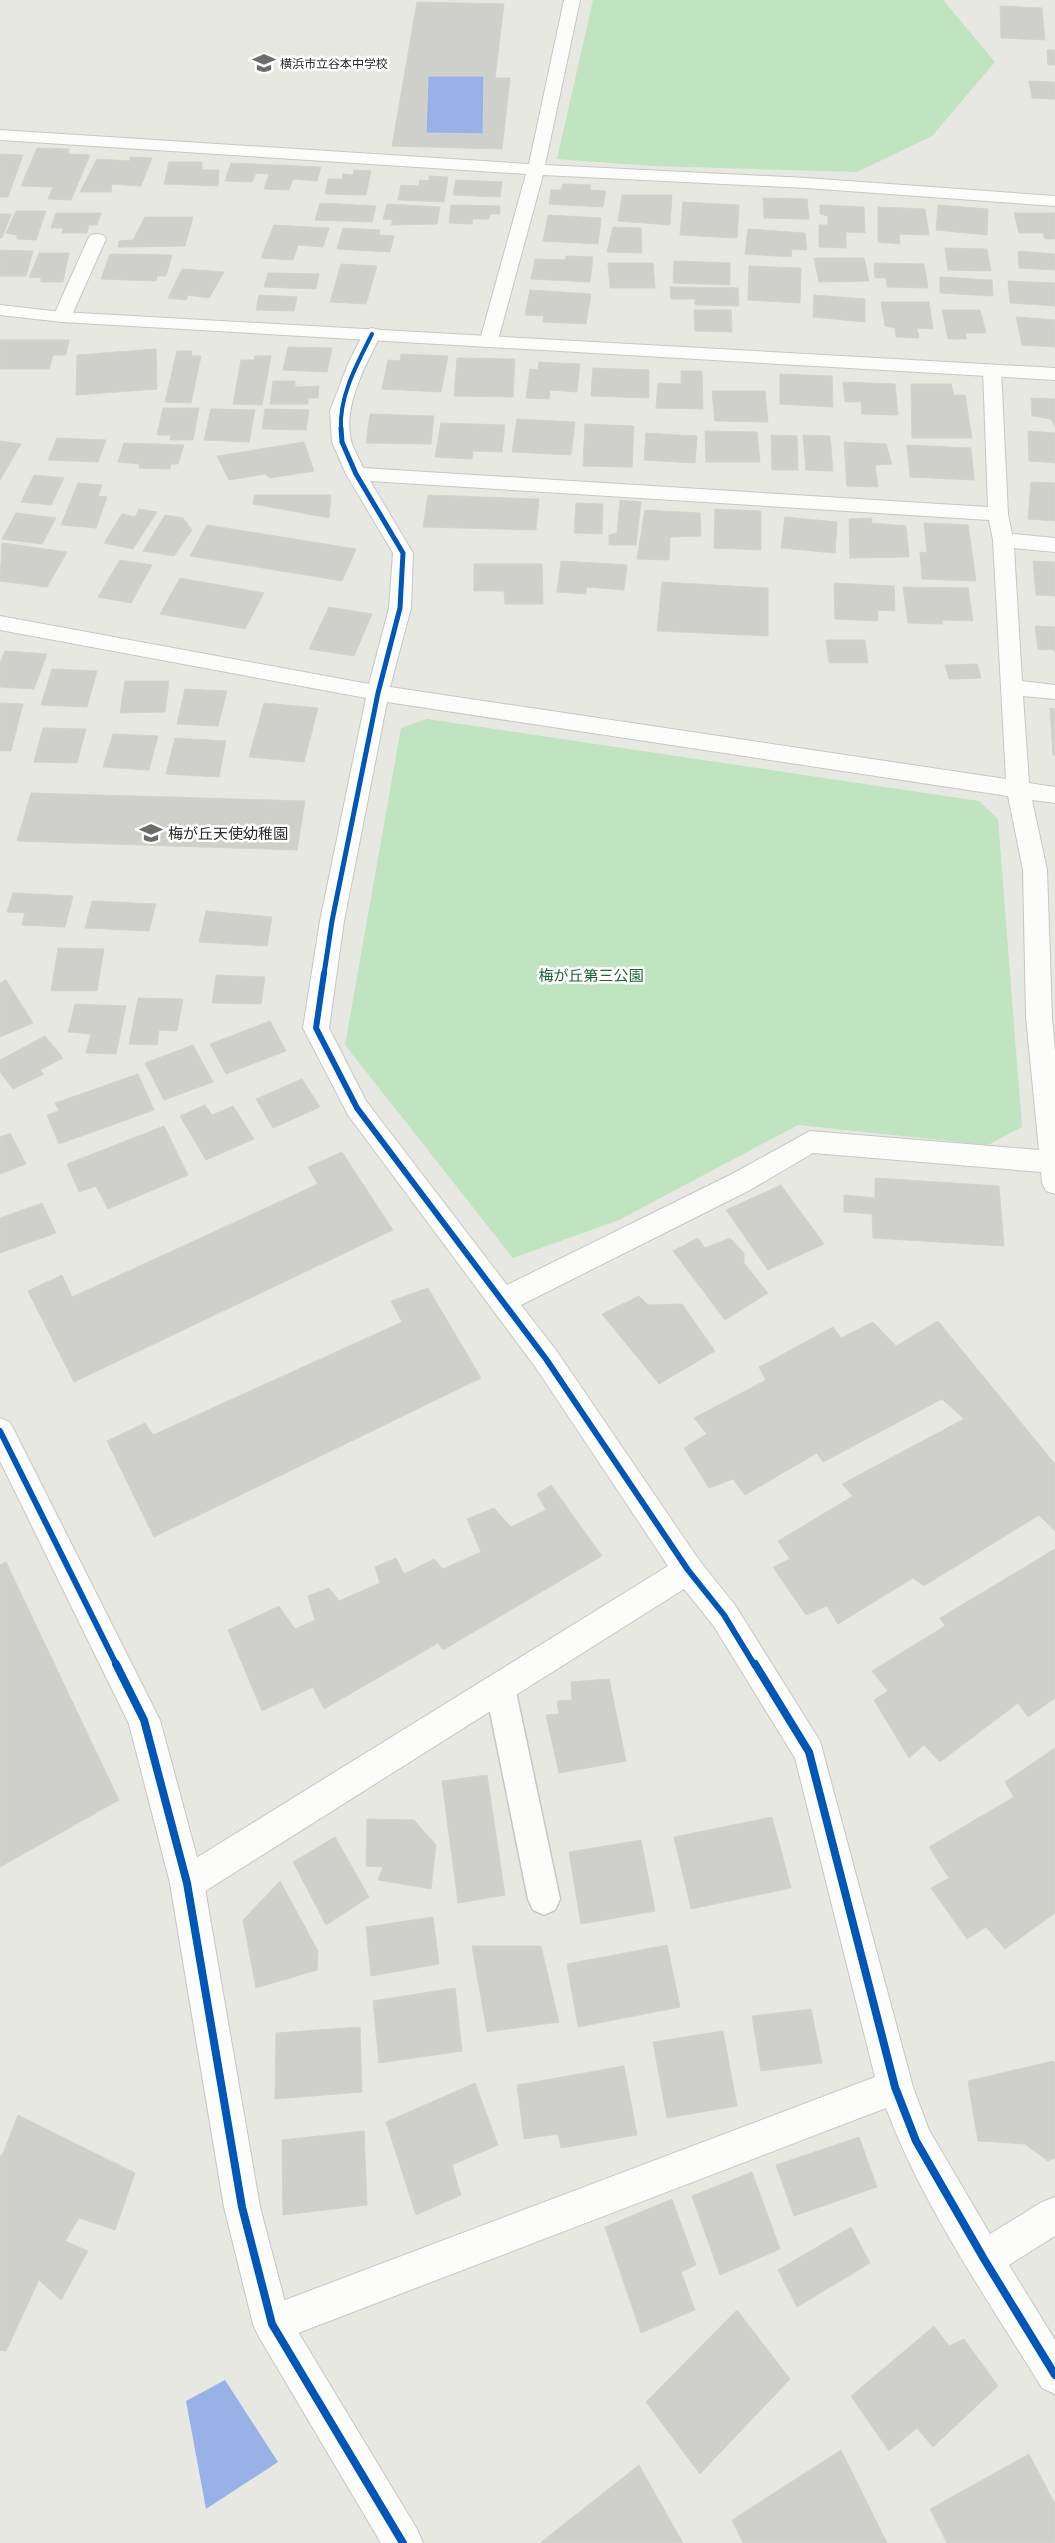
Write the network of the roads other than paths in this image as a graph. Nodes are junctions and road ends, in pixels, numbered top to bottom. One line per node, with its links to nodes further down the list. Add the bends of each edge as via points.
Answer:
1 (572, 0): 3 (street)
2 (0, 135): 3 (street)
3 (536, 170): 4 (street, via 806,183); 9 (street)
4 (1055, 201)
5 (97, 239): 7 (street)
6 (0, 310): 7 (street)
7 (62, 318): 8 (street)
8 (372, 334): 9 (street); 12 (street, via 340,411 342,442)
9 (489, 340): 10 (street)
10 (992, 369): 11 (street); 13 (street)
11 (1055, 374)
12 (356, 474): 13 (street); 19 (street, via 404,553 400,608)
13 (998, 514): 14 (street)
14 (1003, 540): 15 (street); 17 (street)
15 (1055, 545)
16 (0, 623): 19 (street)
17 (1014, 688): 18 (street); 20 (street)
18 (1055, 692)
19 (378, 693): 20 (street); 24 (street, via 332,921 316,1028 357,1108)
20 (1018, 790): 21 (street); 22 (street, via 1035,870)
21 (1055, 795)
22 (1047, 1016): 23 (street)
23 (1054, 1169): 24 (street, via 810,1142 740,1182)
24 (504, 1300): 26 (street)
25 (0, 1431): 28 (street, via 144,1720)
26 (688, 1570): 27 (street); 30 (street, via 724,1615 809,1752)
27 (500, 1687): 28 (street); 29 (lane)
28 (187, 1882): 33 (street, via 242,2207)
29 (544, 1898)
30 (895, 2087): 32 (street, via 916,2141); 33 (street)
31 (1055, 2214): 32 (street)
32 (984, 2259): 34 (street)
33 (272, 2324): 35 (street)
34 (1055, 2375)
35 (404, 2543)

